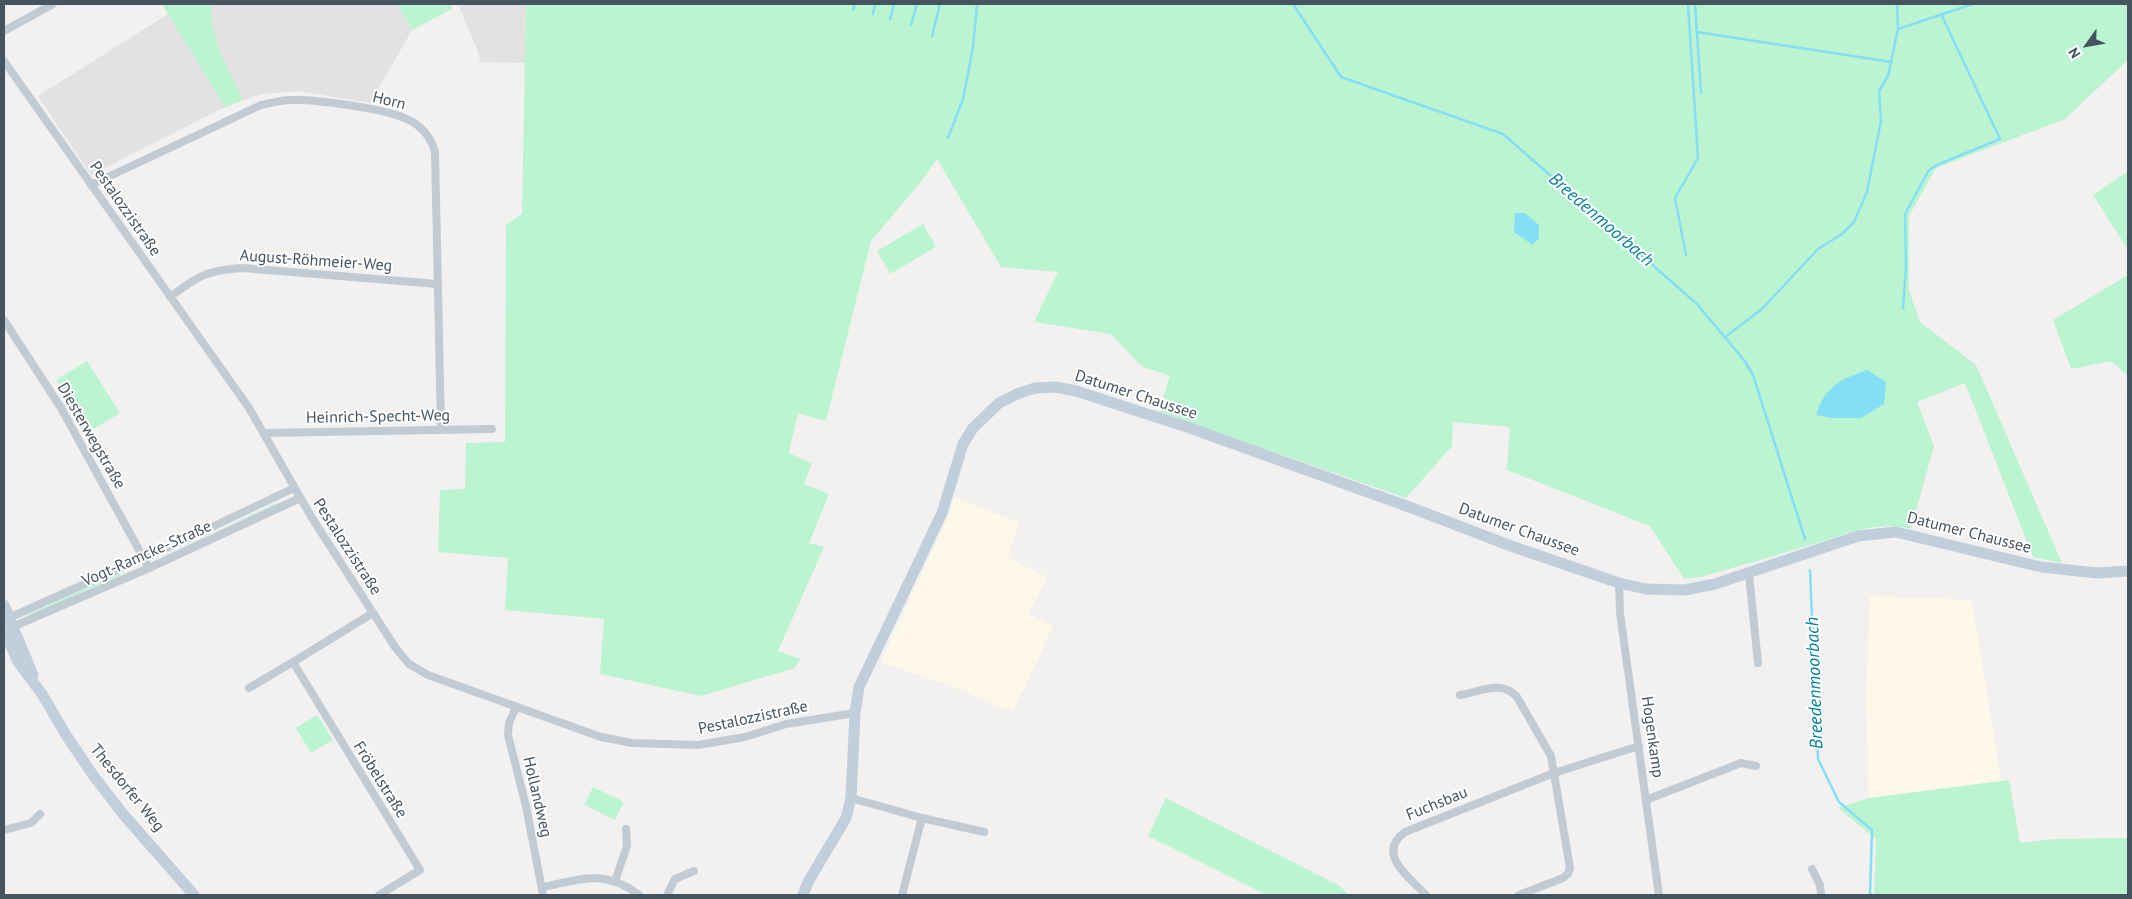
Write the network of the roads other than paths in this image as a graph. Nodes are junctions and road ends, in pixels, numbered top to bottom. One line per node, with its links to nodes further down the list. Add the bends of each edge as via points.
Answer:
1 (53, 4): 2 (street)
2 (4, 31)
3 (4, 61): 4 (street, Pestalozzistraße)
4 (91, 185): 5 (street, Horn, via 261,105 306,100 398,116 423,130 435,152); 6 (street, Pestalozzistraße)
5 (438, 284): 6 (street, August-Röhmeier-Weg, via 242,268 218,269 199,276); 9 (street, Horn)
6 (170, 297): 10 (street, Pestalozzistraße)
7 (4, 320): 13 (street, Diesterwegstraße, via 63,412)
8 (492, 428): 9 (street, Heinrich-Specht-Weg)
9 (441, 429): 10 (street, Heinrich-Specht-Weg)
10 (265, 433): 11 (street, Pestalozzistraße)
11 (294, 488): 12 (street, Pestalozzistraße); 13 (street, Vogt-Ramcke-Straße)
12 (300, 498): 14 (street, Vogt-Ramcke-Straße); 19 (street, Pestalozzistraße)
13 (144, 559): 14 (street, Diesterwegstraße); 20 (street, Vogt-Ramcke-Straße)
14 (149, 568): 20 (street, Vogt-Ramcke-Straße)
15 (2128, 571): 16 (street, Datumer Chaussee, via 2097,573 2041,567 1896,532 1858,536)
16 (1749, 574): 17 (street, Datumer Chaussee, via 1685,590 1646,589); 22 (street)
17 (1619, 583): 26 (street, Datumer Chaussee, via 1190,428 1076,391 1035,388 999,403 973,428 963,444 942,513 859,687); 27 (street, Hogenkamp, via 1620,613)
18 (4, 605): 20 (street, Thesdorfer Weg)
19 (373, 613): 21 (street); 25 (street, Pestalozzistraße, via 409,664 428,675)
20 (7, 625): 41 (street, Thesdorfer Weg, via 42,694 93,775)
21 (293, 662): 23 (street); 42 (street, Fröbelstraße, via 420,870)
22 (1758, 663)
23 (248, 688)
24 (1460, 695): 29 (street, via 1503,686 1511,690 1551,756)
25 (516, 707): 26 (street, Pestalozzistraße, via 601,737 632,743 698,745 745,737 786,724); 40 (street, Hollandweg, via 508,735)
26 (855, 713): 30 (street, Datumer Chaussee)
27 (1639, 746): 29 (street, Fuchsbau); 31 (street, Hogenkamp)
28 (1756, 766): 31 (street, via 1741,763)
29 (1554, 773): 47 (street, Fuchsbau, via 1397,837 1394,859); 48 (street, via 1570,868 1563,878)
30 (851, 798): 33 (street); 45 (street, Datumer Chaussee, via 846,818)
31 (1646, 800): 49 (street, Hogenkamp)
32 (40, 814): 35 (street, via 31,823)
33 (922, 818): 36 (street); 46 (street)
34 (626, 829): 39 (street, via 626,851)
35 (4, 830)
36 (984, 832)
37 (1812, 868): 50 (street)
38 (694, 871): 44 (street, via 675,879)
39 (615, 881): 40 (street, via 590,878); 43 (street)
40 (543, 891)
41 (194, 895)
42 (379, 895)
43 (639, 895)
44 (667, 895)
45 (803, 895)
46 (902, 895)
47 (1426, 895)
48 (1519, 895)
49 (1659, 895)
50 (1821, 895)

